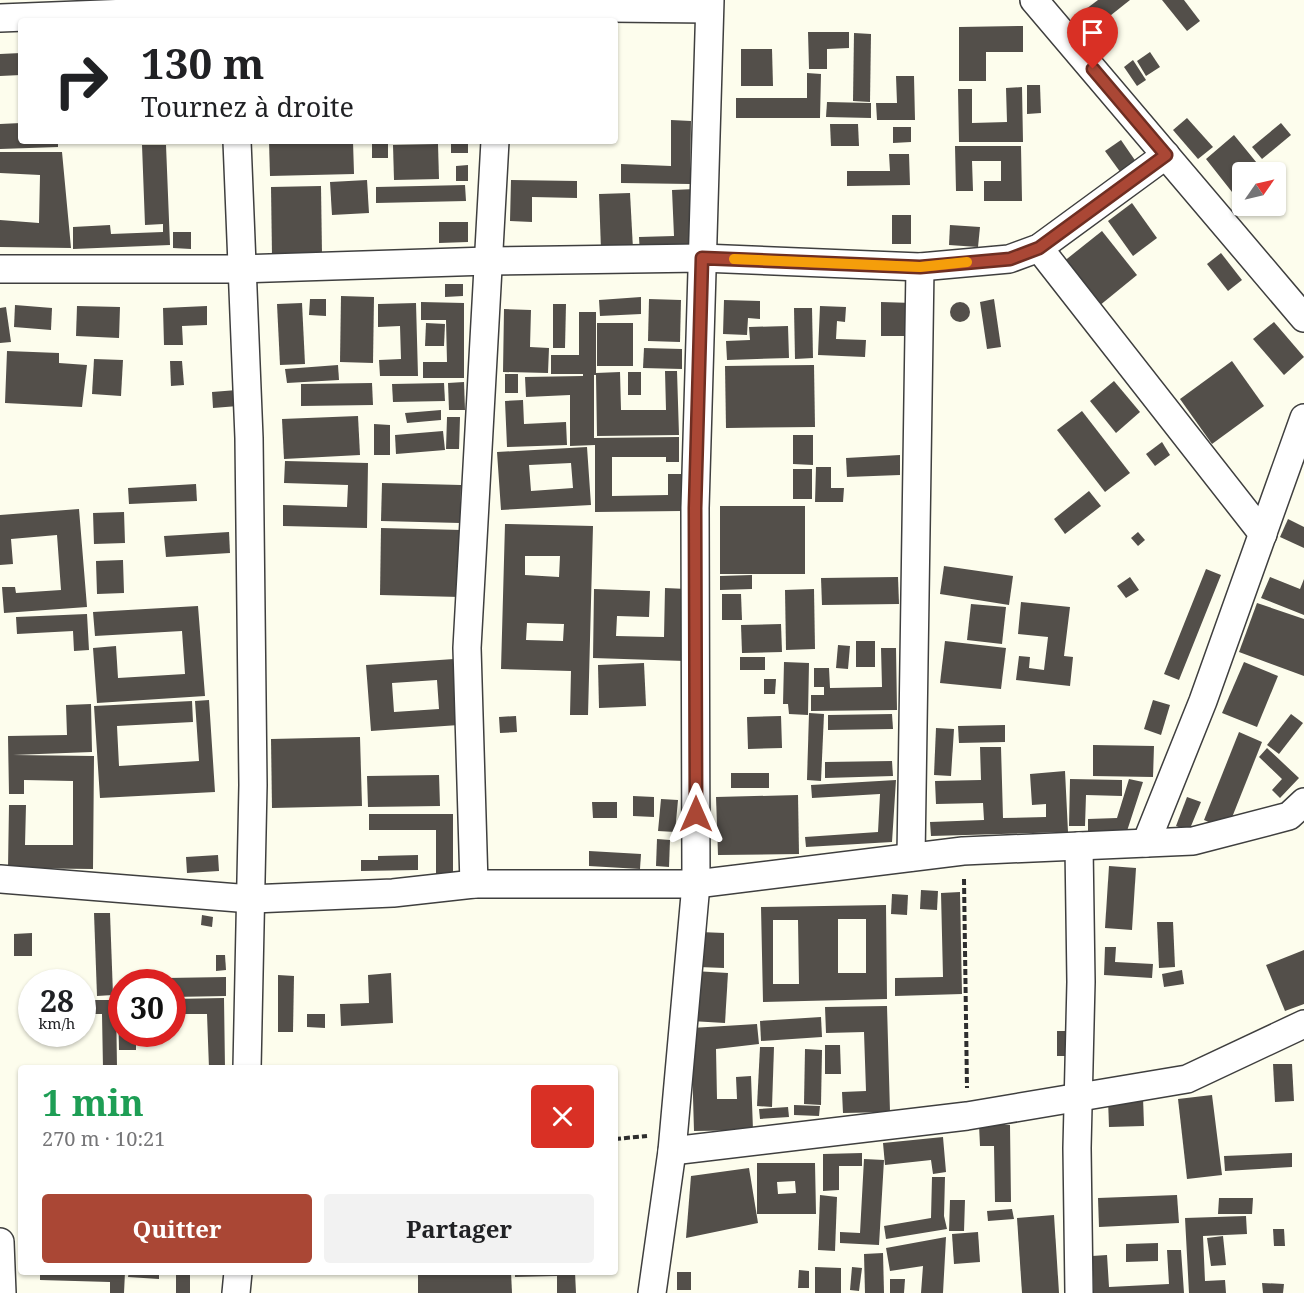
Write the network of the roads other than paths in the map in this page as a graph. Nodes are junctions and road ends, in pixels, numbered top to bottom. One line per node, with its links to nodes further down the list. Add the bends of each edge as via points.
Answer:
1 (1034, 0): 8 (street)
2 (709, 4): 3 (street); 10 (street)
3 (502, 9): 4 (street)
4 (232, 10): 5 (street)
5 (0, 18)
6 (237, 144): 14 (street)
7 (495, 144): 11 (street)
8 (1166, 155): 9 (street); 15 (street)
9 (1039, 248): 12 (street, via 1010,259); 17 (street)
10 (702, 258): 11 (street); 12 (street); 24 (street, via 695,508)
11 (488, 261): 14 (street); 23 (street, via 467,648)
12 (920, 267): 21 (street)
13 (0, 269): 14 (street)
14 (242, 269): 25 (street, via 249,438)
15 (1304, 318)
16 (1304, 418): 17 (street)
17 (1263, 534): 19 (street, via 1203,701)
18 (1299, 817): 19 (street, via 1193,841)
19 (1146, 843): 20 (street)
20 (1079, 846): 21 (street, via 963,850); 28 (street)
21 (911, 857): 24 (street)
22 (0, 879): 25 (street)
23 (474, 884): 24 (street); 25 (street, via 393,893)
24 (696, 884): 29 (street)
25 (251, 899): 27 (street)
26 (1304, 1024): 28 (street, via 1187,1079)
27 (247, 1065)
28 (1079, 1097): 29 (street, via 967,1116); 35 (street)
29 (672, 1151): 34 (street)
30 (0, 1242): 32 (street)
31 (238, 1275): 33 (street)
32 (2, 1293)
33 (236, 1293)
34 (652, 1293)
35 (1079, 1293)

